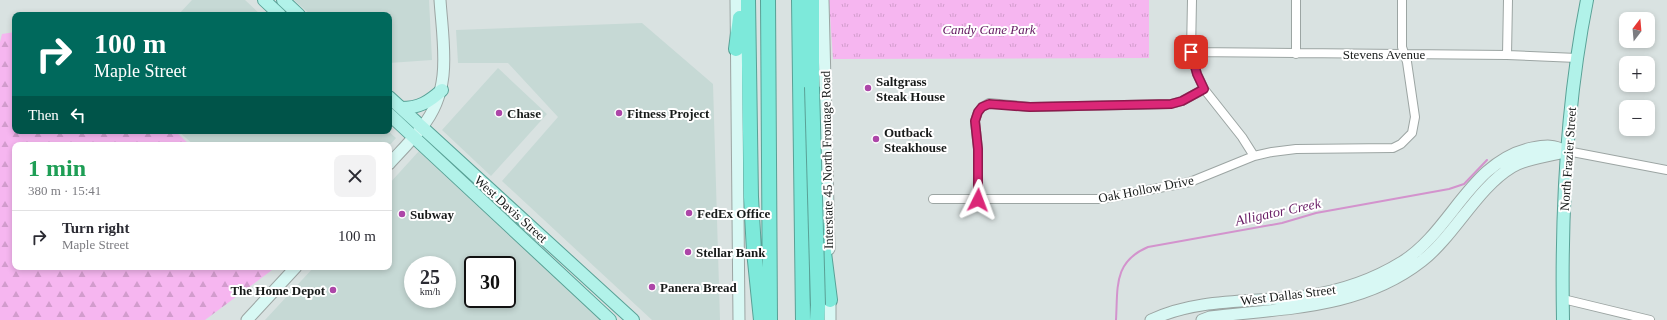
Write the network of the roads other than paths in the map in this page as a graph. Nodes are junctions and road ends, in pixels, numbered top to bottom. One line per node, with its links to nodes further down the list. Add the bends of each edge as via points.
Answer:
1 (264, 0): 16 (main road)
2 (283, 0): 17 (main road)
3 (440, 0): 25 (street, via 444,64)
4 (736, 0): 18 (street)
5 (740, 0): 18 (highway, via 740,30)
6 (748, 0): 51 (highway, via 751,197)
7 (768, 0): 52 (highway)
8 (799, 0): 44 (highway); 53 (highway)
9 (812, 0): 44 (highway, bridge, via 812,87)
10 (823, 0): 44 (street, Interstate 45 North Frontage Road)
11 (1192, 0): 19 (street)
12 (1296, 0): 20 (street)
13 (1402, 0): 21 (street, Oak Hollow Drive)
14 (1508, 0): 22 (street)
15 (1587, 0): 23 (main road, North Frazier Street)
16 (277, 12)
17 (296, 12)
18 (736, 49): 50 (street)
19 (1191, 52): 20 (street, Stevens Avenue); 24 (street)
20 (1296, 54): 21 (street, Stevens Avenue)
21 (1404, 54): 22 (street, Stevens Avenue); 32 (street, Oak Hollow Drive, via 1415,117 1412,133 1401,144 1384,149 1296,149)
22 (1507, 55): 23 (street, Stevens Avenue)
23 (1577, 58): 31 (main road, North Frazier Street)
24 (1204, 89): 32 (street); 36 (street, via 1171,104 1030,107 989,104 982,107 975,121)
25 (442, 90): 27 (main road, via 425,104); 29 (street)
26 (392, 100): 27 (main road, West Davis Street)
27 (401, 108): 29 (main road, West Davis Street)
28 (392, 117): 30 (main road, West Davis Street)
29 (422, 128): 30 (street); 49 (main road, West Davis Street)
30 (413, 136): 33 (street); 48 (main road, West Davis Street)
31 (1567, 151): 34 (street, West Dallas Street); 37 (street, West Dallas Street, via 1554,145 1543,146 1525,150 1499,161 1472,187); 38 (street, West Dallas Street, via 1522,162 1508,169 1485,191); 43 (main road, North Frazier Street)
32 (1254, 156): 36 (street, Oak Hollow Drive, via 1190,182 1102,199)
33 (392, 160)
34 (1667, 170)
35 (933, 199): 36 (street, Oak Hollow Drive)
36 (978, 200)
37 (1442, 225): 38 (street); 39 (street, West Dallas Street)
38 (1451, 232): 41 (street, West Dallas Street, via 1421,262)
39 (1404, 261): 41 (street, via 1398,269 1378,281); 42 (street, West Dallas Street)
40 (293, 270): 47 (street)
41 (1376, 288): 42 (street, West Dallas Street)
42 (1354, 290): 45 (street, West Dallas Street, via 1321,304)
43 (1563, 299): 58 (main road, North Frazier Street); 59 (street)
44 (824, 303): 54 (highway); 55 (street, Interstate 45 North Frontage Road)
45 (1291, 303): 46 (street, West Dallas Street, via 1219,303); 57 (street, West Dallas Street)
46 (1194, 307): 56 (street, West Dallas Street); 57 (street)
47 (247, 320)
48 (610, 320)
49 (633, 320)
50 (739, 320)
51 (761, 320)
52 (770, 320)
53 (802, 320)
54 (817, 320)
55 (830, 320)
56 (1151, 320)
57 (1201, 320)
58 (1563, 320)
59 (1650, 320)

